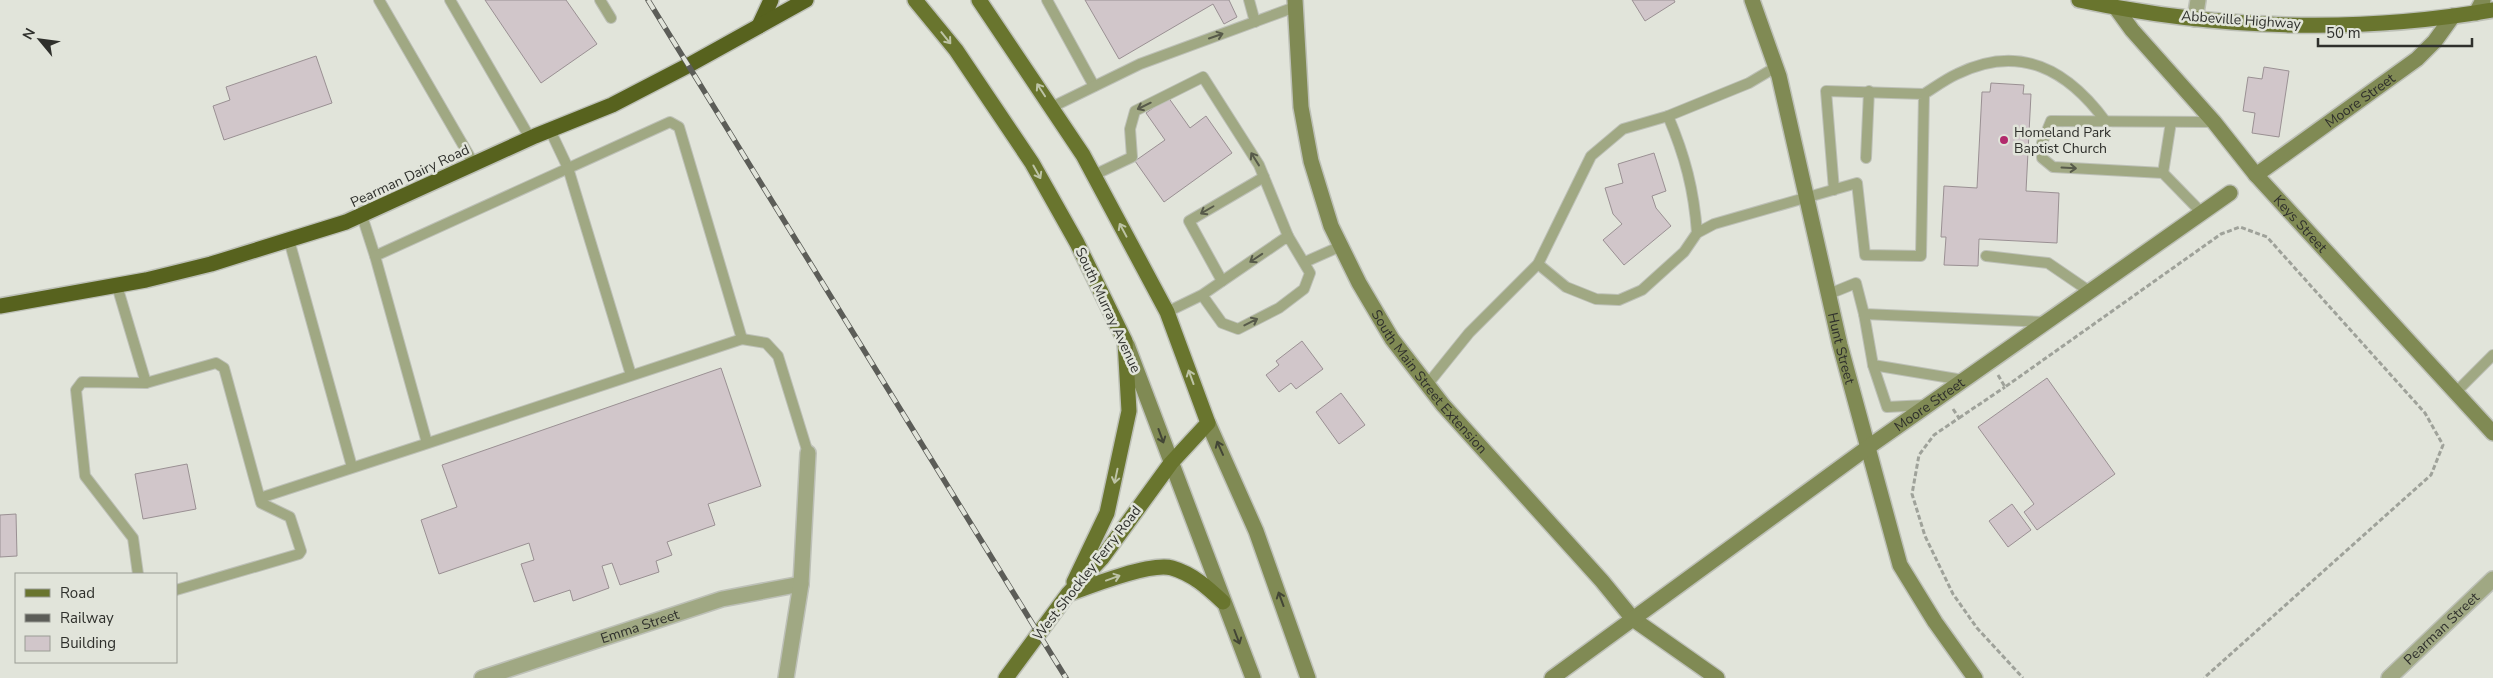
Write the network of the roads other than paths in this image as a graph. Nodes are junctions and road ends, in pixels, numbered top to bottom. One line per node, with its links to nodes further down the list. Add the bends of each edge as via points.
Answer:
1 (379, 0): 34 (lane)
2 (450, 0): 32 (lane)
3 (600, 0): 18 (lane)
4 (771, 0): 21 (highway)
5 (806, 0): 21 (highway, Pearman Dairy Road)
6 (916, 0): 63 (main road, South Murray Avenue, one-way to 63, via 956,50 1032,163 1077,243)
7 (979, 0): 26 (main road, one-way to 7)
8 (1047, 0): 23 (lane)
9 (1250, 0): 20 (lane)
10 (1752, 0): 22 (street, Hunt Street)
11 (2079, 0): 15 (main road, Abbeville Highway)
12 (2198, 0): 19 (street)
13 (1295, 3): 20 (lane); 48 (street, South Main Street Extension, via 1301,107 1311,161 1331,226)
14 (2480, 6): 16 (main road, Abbeville Highway); 17 (main road, Abbeville Highway)
15 (2116, 8): 19 (main road, Abbeville Highway); 30 (street, Keys Street)
16 (2493, 10)
17 (2453, 16): 19 (main road, Abbeville Highway, via 2366,24 2268,24); 38 (street, Moore Street, via 2417,59)
18 (611, 18)
19 (2195, 19)
20 (1255, 22): 23 (lane, one-way to 20, via 1176,50)
21 (759, 26): 31 (highway, Pearman Dairy Road, via 612,105)
22 (1776, 67): 27 (lane, via 1749,83); 42 (street, Hunt Street)
23 (1094, 86): 26 (lane)
24 (1869, 91): 25 (lane); 33 (lane); 40 (lane, via 1826,91)
25 (1924, 94): 28 (lane, via 1957,74 1983,64 2015,59 2048,68 2088,98); 40 (lane, via 1921,256 1865,255 1857,183)
26 (1052, 107): 37 (main road)
27 (1668, 116): 45 (lane, via 1686,163 1694,197); 52 (lane, via 1623,129 1591,156)
28 (2106, 122): 29 (lane); 36 (lane, one-way to 36, via 2051,121 2042,143 2042,158 2053,167)
29 (2171, 122): 30 (lane); 36 (lane)
30 (2214, 122): 38 (street, Keys Street)
31 (550, 130): 32 (highway, Pearman Dairy Road); 35 (lane)
32 (530, 138): 34 (highway, Pearman Dairy Road)
33 (1866, 158)
34 (474, 164): 44 (highway, Pearman Dairy Road)
35 (568, 168): 49 (lane); 62 (lane, via 670,122 679,127); 66 (lane)
36 (2163, 172): 43 (lane)
37 (1094, 175): 39 (lane, one-way to 37, via 1202,78 1135,111 1130,129 1132,157); 59 (main road, one-way to 37)
38 (2256, 175): 70 (street, Keys Street)
39 (1264, 177): 46 (lane); 53 (lane, one-way to 53, via 1189,220)
40 (1834, 190): 42 (lane)
41 (2230, 193): 43 (street, Moore Street)
42 (1808, 198): 45 (lane, via 1714,224); 56 (street, Hunt Street)
43 (2202, 213): 55 (street, Moore Street)
44 (362, 216): 47 (highway, Pearman Dairy Road); 49 (lane)
45 (1697, 233): 52 (lane, via 1684,252 1642,290 1619,300 1596,299 1566,287)
46 (1288, 236): 51 (lane); 53 (lane, one-way to 53)
47 (289, 240): 54 (highway, Pearman Dairy Road, via 211,264); 78 (lane)
48 (1341, 246): 51 (lane); 69 (street, South Main Street Extension, via 1392,339)
49 (375, 256): 74 (lane)
50 (1986, 256): 55 (lane, via 2048,263)
51 (1305, 262): 57 (lane, one-way to 51, via 1222,323 1238,329 1279,308 1304,289 1310,272)
52 (1538, 264): 69 (lane, via 1469,333)
53 (1222, 281): 57 (lane)
54 (117, 286): 58 (highway, Pearman Dairy Road); 68 (lane)
55 (2089, 292): 61 (street, Moore Street)
56 (1829, 294): 60 (lane, via 1856,283); 75 (street, Hunt Street)
57 (1202, 295): 59 (lane)
58 (0, 306)
59 (1167, 312): 72 (main road, one-way to 59)
60 (1864, 314): 61 (lane); 65 (lane)
61 (2046, 322): 67 (street, Moore Street)
62 (742, 339): 66 (lane); 76 (lane, via 766,343 778,356)
63 (1125, 341): 77 (street, South Murray Avenue, one-way to 77); 84 (main road, one-way to 84, via 1129,411 1107,513)
64 (2493, 355): 70 (lane)
65 (1873, 366): 67 (lane); 71 (lane, via 1887,407)
66 (631, 375): 74 (lane)
67 (1963, 380): 71 (street, Moore Street)
68 (146, 383): 79 (lane, via 216,363 224,368); 80 (lane, via 82,382 76,390 86,476 133,538)
69 (1427, 384): 86 (street, South Main Street Extension)
70 (2456, 392): 73 (street, Keys Street)
71 (1928, 405): 75 (street, Moore Street)
72 (1208, 423): 77 (main road, West Shockley Ferry Road); 91 (street, one-way to 72, via 1256,531)
73 (2493, 433)
74 (427, 443): 78 (lane)
75 (1867, 448): 86 (street, Moore Street); 94 (street, Hunt Street, via 1900,565)
76 (808, 453): 82 (street)
77 (1171, 463): 84 (main road, West Shockley Ferry Road, via 1102,558); 85 (street, South Murray Avenue)
78 (352, 467): 79 (lane)
79 (260, 498): 83 (lane, via 261,503 290,517 301,551 299,554)
80 (138, 573)
81 (2493, 579): 95 (street, Pearman Street)
82 (801, 584): 87 (street, Emma Street, via 722,599); 88 (street)
83 (178, 589)
84 (1068, 594): 85 (main road, one-way to 85, via 1125,573 1171,567 1200,581); 89 (main road, West Shockley Ferry Road)
85 (1223, 602): 90 (street, South Murray Avenue, one-way to 90)
86 (1633, 619): 92 (street, Moore Street); 93 (street, South Main Street Extension)
87 (482, 678)
88 (786, 678)
89 (1006, 678)
90 (1253, 678)
91 (1308, 678)
92 (1552, 678)
93 (1717, 678)
94 (1975, 678)
95 (2389, 678)

